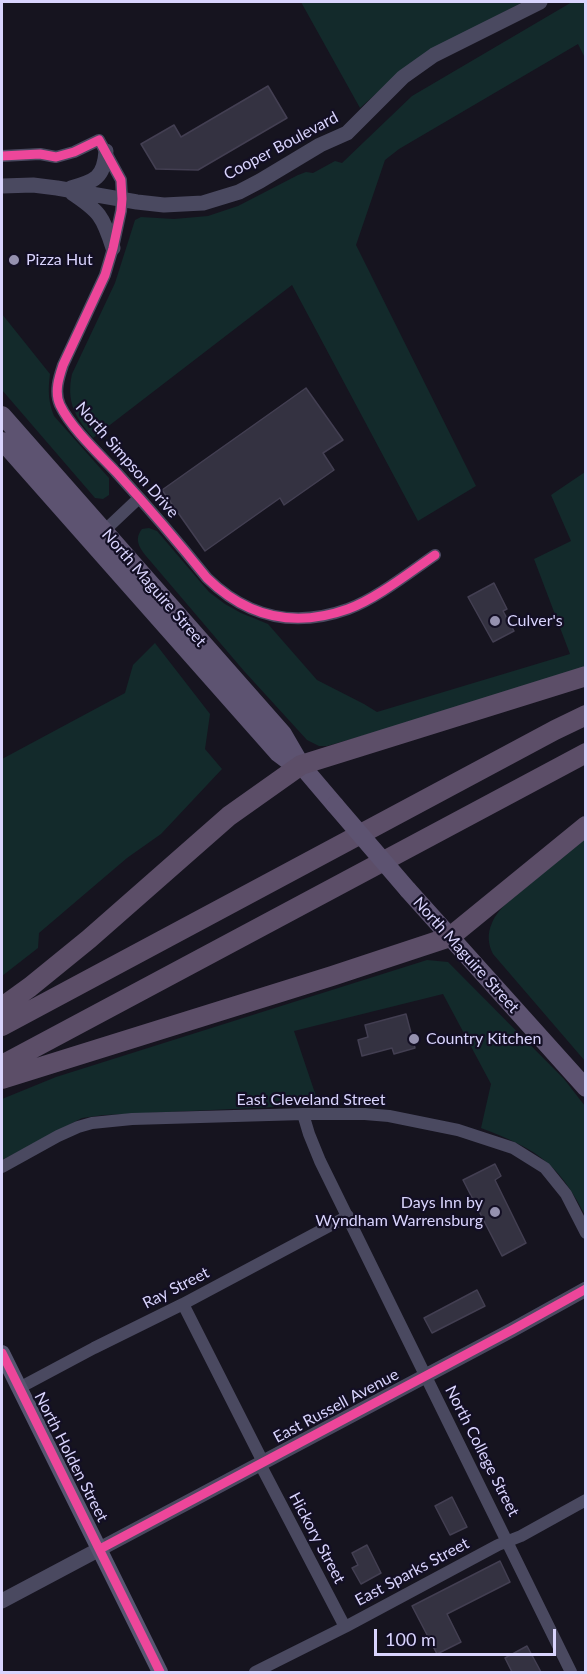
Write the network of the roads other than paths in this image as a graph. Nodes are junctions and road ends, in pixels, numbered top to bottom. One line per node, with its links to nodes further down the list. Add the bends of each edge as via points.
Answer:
1 (540, 2): 6 (street, Cooper Boulevard, via 434,55 403,77 347,133 239,192 203,203 164,205)
2 (106, 151): 3 (street, via 99,140 56,157); 5 (street, via 105,166 93,181); 6 (street, North Simpson Drive, via 121,180)
3 (2, 156)
4 (2, 186): 5 (street, Cooper Boulevard)
5 (68, 189): 6 (street, Cooper Boulevard); 7 (street, via 96,210)
6 (122, 199): 7 (street, North Simpson Drive)
7 (113, 248): 10 (street, North Simpson Drive, via 105,275 63,365 58,393 71,423)
8 (2, 415): 11 (main road, North Maguire Street)
9 (2, 441): 16 (main road, North Maguire Street, via 278,753)
10 (139, 498): 11 (street); 12 (street, North Simpson Drive, via 217,588 267,615 308,619 349,609)
11 (104, 531): 16 (main road, North Maguire Street, via 283,734)
12 (435, 555)
13 (585, 676): 16 (highway)
14 (585, 716): 20 (highway)
15 (585, 753): 21 (highway)
16 (301, 765): 18 (main road, North Maguire Street, bridge); 19 (highway, via 229,816 89,939)
17 (585, 826): 18 (highway)
18 (450, 937): 22 (highway); 23 (main road, North Maguire Street)
19 (2, 1007)
20 (2, 1026)
21 (2, 1065)
22 (2, 1079)
23 (585, 1088)
24 (303, 1114): 25 (street, East Cleveland Street, via 92,1123 68,1131); 26 (street, North College Street, via 316,1152); 27 (street, East Cleveland Street, via 388,1116 458,1130 513,1148 545,1168 566,1194)
25 (2, 1167)
26 (348, 1216): 29 (street, Ray Street); 31 (street, North College Street)
27 (585, 1233)
28 (585, 1289): 31 (street, East Russell Avenue)
29 (183, 1304): 32 (street, Ray Street); 33 (street, Hickory Street)
30 (2, 1353): 32 (main road, North Holden Street)
31 (425, 1376): 33 (street, East Russell Avenue); 35 (street, North College Street)
32 (19, 1388): 36 (main road, North Holden Street)
33 (261, 1463): 36 (street, East Russell Avenue); 38 (street, Hickory Street)
34 (585, 1500): 35 (street, East Sparks Street)
35 (508, 1541): 38 (street, East Sparks Street); 41 (street, North College Street)
36 (100, 1549): 37 (street, East Russell Avenue); 39 (main road, North Holden Street)
37 (2, 1601)
38 (345, 1627): 40 (street, East Sparks Street)
39 (160, 1672)
40 (255, 1672)
41 (572, 1672)

